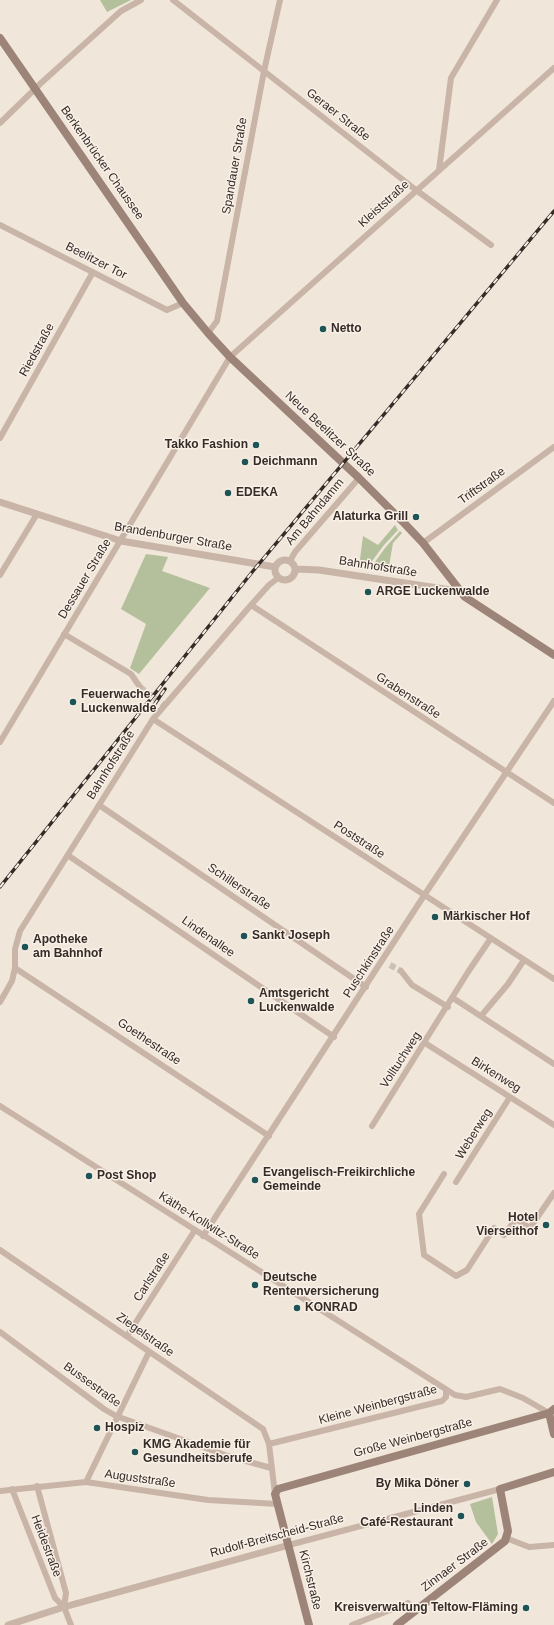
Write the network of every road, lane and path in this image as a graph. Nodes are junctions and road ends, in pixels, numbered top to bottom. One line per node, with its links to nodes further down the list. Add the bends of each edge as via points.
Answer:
1 (141, 0): 8 (street, via 121,11)
2 (173, 0): 7 (street, Geraer Straße)
3 (280, 0): 7 (street, Spandauer Straße)
4 (497, 0): 10 (street, via 451,78)
5 (0, 38): 8 (main road, Berkenbrücker Chaussee)
6 (554, 68): 10 (street, Kleiststraße)
7 (264, 71): 11 (street, Geraer Straße); 16 (street, Spandauer Straße, via 218,321)
8 (35, 89): 9 (street); 15 (main road, Berkenbrücker Chaussee)
9 (0, 123)
10 (439, 170): 11 (street, Kleiststraße)
11 (416, 190): 13 (street, Geraer Straße); 17 (street, Kleiststraße)
12 (0, 225): 14 (street, Beelitzer Tor)
13 (491, 246)
14 (93, 272): 15 (street, Beelitzer Tor, via 167,310); 18 (street, Riedstraße)
15 (182, 303): 16 (main road, Neue Beelitzer Straße)
16 (208, 333): 17 (main road, Neue Beelitzer Straße)
17 (230, 357): 20 (main road, Neue Beelitzer Straße); 23 (street, Dessauer Straße)
18 (0, 438)
19 (554, 447): 24 (street, Triftstraße)
20 (359, 478): 24 (main road, Neue Beelitzer Straße); 25 (street, Am Bahndamm)
21 (0, 502): 22 (street, Brandenburger Straße)
22 (37, 514): 23 (street, Brandenburger Straße); 28 (street)
23 (121, 541): 26 (street, Brandenburger Straße); 32 (street, Dessauer Straße)
24 (423, 543): 30 (main road, Neue Beelitzer Straße)
25 (290, 561): 26 (street, via 283,560); 27 (street)
26 (275, 567): 29 (street)
27 (296, 569): 29 (street, via 292,579 285,581); 30 (street, Bahnhofstraße, via 319,570 451,590)
28 (0, 576)
29 (278, 578): 31 (street, Bahnhofstraße)
30 (456, 587): 33 (main road, Neue Beelitzer Straße, via 465,597)
31 (251, 605): 36 (street, Bahnhofstraße); 40 (street, Grabenstraße)
32 (64, 634): 34 (street, via 131,674); 38 (street, Dessauer Straße)
33 (554, 655)
34 (140, 687)
35 (554, 701): 40 (street, Puschkinstraße)
36 (153, 719): 42 (street, Bahnhofstraße); 44 (street, Poststraße)
37 (0, 728): 38 (street)
38 (7, 731): 39 (street, Dessauer Straße)
39 (0, 742)
40 (506, 773): 41 (street, Grabenstraße); 44 (street, Puschkinstraße)
41 (554, 804)
42 (99, 805): 43 (street, Bahnhofstraße); 52 (street, Schillerstraße)
43 (69, 856): 49 (street, Bahnhofstraße, via 20,931 15,949); 57 (street, Lindenallee)
44 (424, 896): 45 (street, Poststraße); 47 (street, Puschkinstraße)
45 (491, 938): 46 (street, Poststraße); 53 (street, Volltuchweg)
46 (524, 960): 51 (street, Poststraße); 56 (street)
47 (384, 961): 48 (street); 52 (street, Puschkinstraße)
48 (390, 965)
49 (15, 968): 54 (street, Bahnhofstraße, via 12,981); 64 (street, Goethestraße)
50 (401, 971): 55 (street, via 412,985)
51 (554, 979)
52 (366, 987): 57 (street, Puschkinstraße)
53 (453, 998): 55 (street, Volltuchweg); 56 (street)
54 (0, 1002)
55 (448, 1007): 58 (street, Volltuchweg)
56 (481, 1016): 59 (street)
57 (334, 1037): 64 (street, Puschkinstraße)
58 (425, 1043): 60 (street, Birkenweg); 63 (street, Volltuchweg)
59 (554, 1064)
60 (510, 1097): 62 (street, Birkenweg); 66 (street, Weberweg)
61 (0, 1106): 68 (street, Käthe-Kollwitz-Straße)
62 (554, 1125)
63 (372, 1126)
64 (269, 1136): 69 (street, Puschkinstraße)
65 (444, 1174): 67 (street, via 419,1214 424,1255 456,1276 467,1270 494,1228 504,1235 516,1219 530,1228)
66 (456, 1182)
67 (554, 1193)
68 (195, 1230): 69 (street, Käthe-Kollwitz-Straße); 72 (street, Carlstraße)
69 (204, 1236): 74 (street, Käthe-Kollwitz-Straße)
70 (0, 1250): 72 (street, Ziegelstraße)
71 (0, 1332): 76 (street, Bussestraße)
72 (127, 1336): 73 (street, Ziegelstraße)
73 (149, 1352): 76 (street); 78 (street, Ziegelstraße, via 263,1429)
74 (446, 1390): 75 (street, Kleine Weinbergstraße, via 466,1397 500,1390); 78 (street, Kleine Weinbergstraße, via 446,1397 442,1401)
75 (552, 1411): 77 (main road); 86 (main road, Große Weinbergstraße, via 283,1487)
76 (116, 1416): 79 (street, Bussestraße, via 228,1456); 81 (street)
77 (554, 1434)
78 (270, 1444): 79 (street, Kirchstraße)
79 (271, 1468): 86 (street, Kirchstraße)
80 (554, 1472): 84 (main road, Rudolf-Breitscheid-Straße)
81 (86, 1482): 82 (street, Auguststraße); 87 (street, Auguststraße, via 208,1500)
82 (37, 1486): 83 (street, Auguststraße); 91 (street, Heidestraße, via 66,1593)
83 (12, 1489): 85 (street, Auguststraße); 91 (street, Heidestraße, via 55,1598)
84 (500, 1489): 88 (main road, via 508,1531); 89 (street, Rudolf-Breitscheid-Straße)
85 (0, 1491)
86 (275, 1494): 87 (main road, Kirchstraße)
87 (278, 1504): 89 (main road, Kirchstraße)
88 (506, 1538): 90 (street, via 529,1547); 92 (main road, Zinnaer Straße, via 500,1546)
89 (289, 1545): 91 (street, Rudolf-Breitscheid-Straße); 95 (main road, Kirchstraße)
90 (554, 1545)
91 (64, 1607): 93 (street, Rudolf-Breitscheid-Straße); 94 (street, Heidestraße)
92 (413, 1607): 96 (street, Zinnaer Straße, via 408,1603); 97 (main road, Zinnaer Straße)
93 (8, 1625)
94 (71, 1625)
95 (309, 1625)
96 (352, 1625)
97 (397, 1625)

